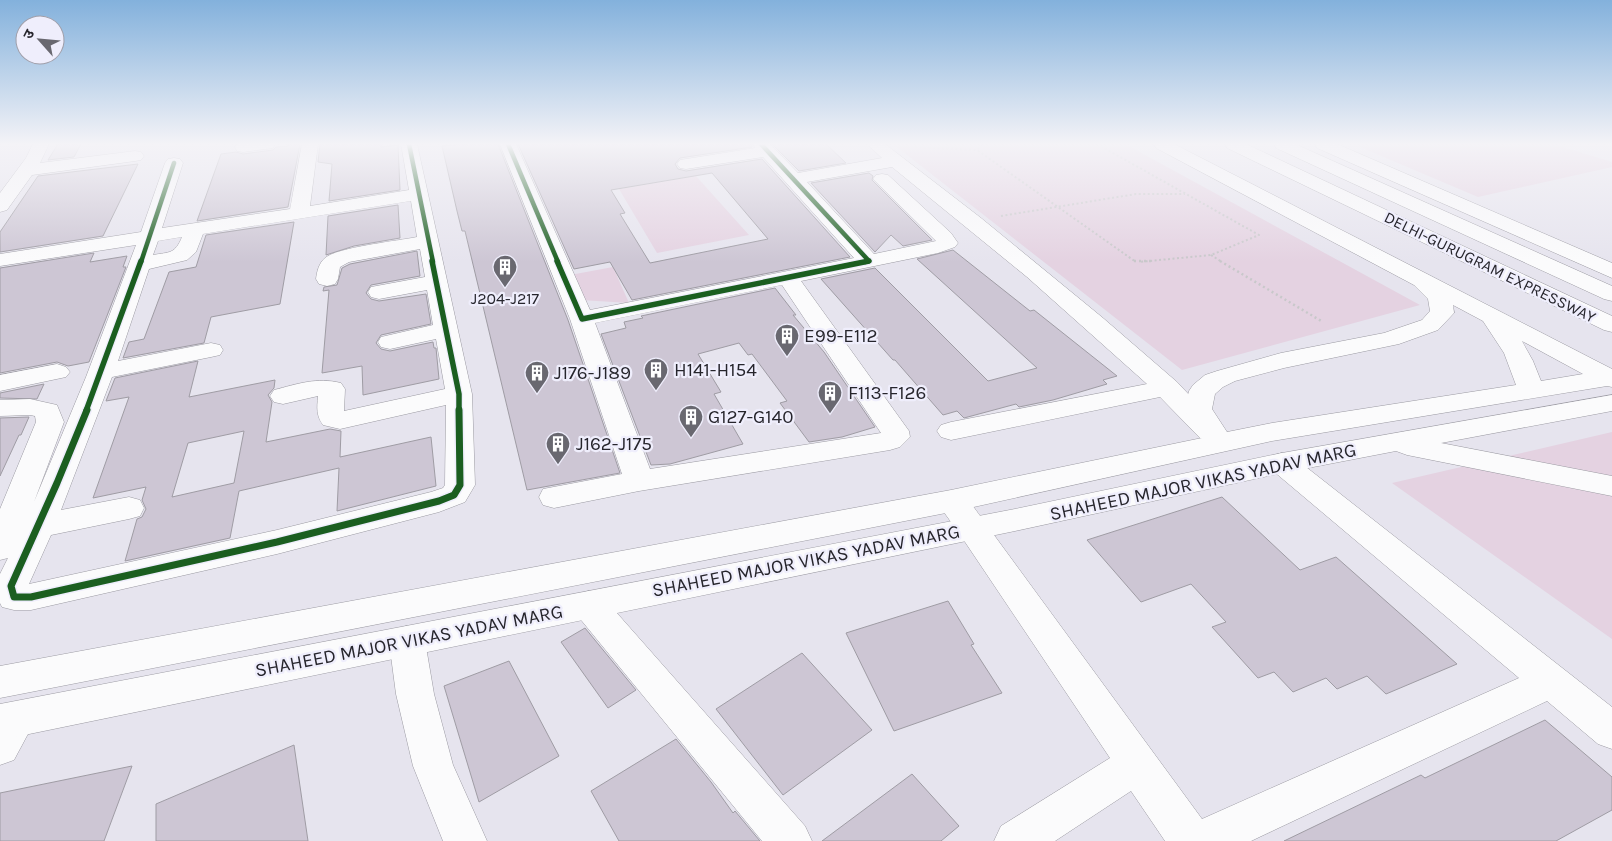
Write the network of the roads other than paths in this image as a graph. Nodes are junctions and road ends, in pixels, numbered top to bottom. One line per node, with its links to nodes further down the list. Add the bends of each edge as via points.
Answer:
1 (16, 183): 14 (main road)
2 (167, 183): 19 (main road)
3 (299, 183): 16 (main road)
4 (418, 183): 13 (main road)
5 (525, 183): 33 (main road)
6 (798, 183): 23 (main road)
7 (901, 183): 23 (main road, via 948,243)
8 (917, 183): 42 (main road, via 973,221)
9 (1237, 183): 28 (main road)
10 (1315, 183): 34 (main road, DELHI-GURUGRAM EXPRESSWAY)
11 (1368, 183): 31 (main road, DELHI-GURUGRAM EXPRESSWAY)
12 (1412, 183): 17 (main road)
13 (420, 194): 15 (main road); 20 (main road)
14 (0, 206)
15 (320, 210): 16 (main road); 16 (main road, via 319,224 310,229 279,232)
16 (290, 215): 18 (main road)
17 (1486, 216): 21 (main road); 25 (main road)
18 (195, 230): 19 (main road); 24 (main road, via 186,252 180,256)
19 (150, 237): 22 (main road); 24 (main road)
20 (429, 241): 27 (main road, via 343,257 328,267); 29 (main road)
21 (1612, 250)
22 (0, 260)
23 (869, 261): 26 (main road)
24 (139, 265): 39 (main road)
25 (1612, 271)
26 (788, 278): 33 (main road); 53 (main road, via 895,431 896,437 890,441)
27 (326, 279)
28 (1421, 279): 32 (main road); 50 (main road, via 1443,304 1442,313 1430,325 1390,339 1274,363 1214,381 1202,391 1198,409)
29 (437, 282): 30 (main road); 35 (main road)
30 (379, 292)
31 (1612, 294)
32 (1485, 313): 41 (main road); 43 (main road, via 1514,345 1525,368)
33 (582, 319): 53 (main road)
34 (1612, 325)
35 (446, 330): 36 (main road); 44 (main road)
36 (390, 342)
37 (211, 350): 39 (main road)
38 (57, 372): 40 (main road)
39 (100, 372): 58 (main road)
40 (0, 383)
41 (1611, 384): 43 (main road, SHAHEED MAJOR VIKAS YADAV MARG); 47 (main road, SHAHEED MAJOR VIKAS YADAV MARG)
42 (1168, 388): 49 (main road); 50 (main road)
43 (1530, 390): 50 (main road, SHAHEED MAJOR VIKAS YADAV MARG)
44 (459, 394): 45 (main road, via 340,420 333,419 330,414 332,389 314,389); 58 (main road, via 460,485 454,495 439,501 169,567 31,597 14,597 11,586)
45 (283, 396)
46 (0, 408): 59 (main road, via 30,407 46,411 50,422)
47 (1568, 412): 48 (main road); 51 (main road, SHAHEED MAJOR VIKAS YADAV MARG)
48 (1612, 412)
49 (952, 431)
50 (1219, 442): 57 (main road, SHAHEED MAJOR VIKAS YADAV MARG)
51 (1392, 443): 52 (main road, SHAHEED MAJOR VIKAS YADAV MARG); 54 (main road)
52 (1282, 463): 57 (main road, SHAHEED MAJOR VIKAS YADAV MARG); 63 (main road)
53 (639, 481): 55 (main road)
54 (1612, 486)
55 (554, 497)
56 (129, 508): 58 (main road)
57 (961, 514): 60 (main road, SHAHEED MAJOR VIKAS YADAV MARG); 62 (main road, SHAHEED MAJOR VIKAS YADAV MARG); 66 (main road)
58 (39, 526)
59 (0, 548)
60 (589, 605): 61 (main road, SHAHEED MAJOR VIKAS YADAV MARG); 68 (main road)
61 (407, 641): 64 (main road, SHAHEED MAJOR VIKAS YADAV MARG); 67 (main road, via 433,766)
62 (0, 682)
63 (1549, 682): 65 (main road); 71 (main road)
64 (5, 729)
65 (1612, 732)
66 (1137, 764): 69 (main road); 70 (main road)
67 (465, 841)
68 (790, 841)
69 (1016, 841)
70 (1191, 841)
71 (1204, 841)

